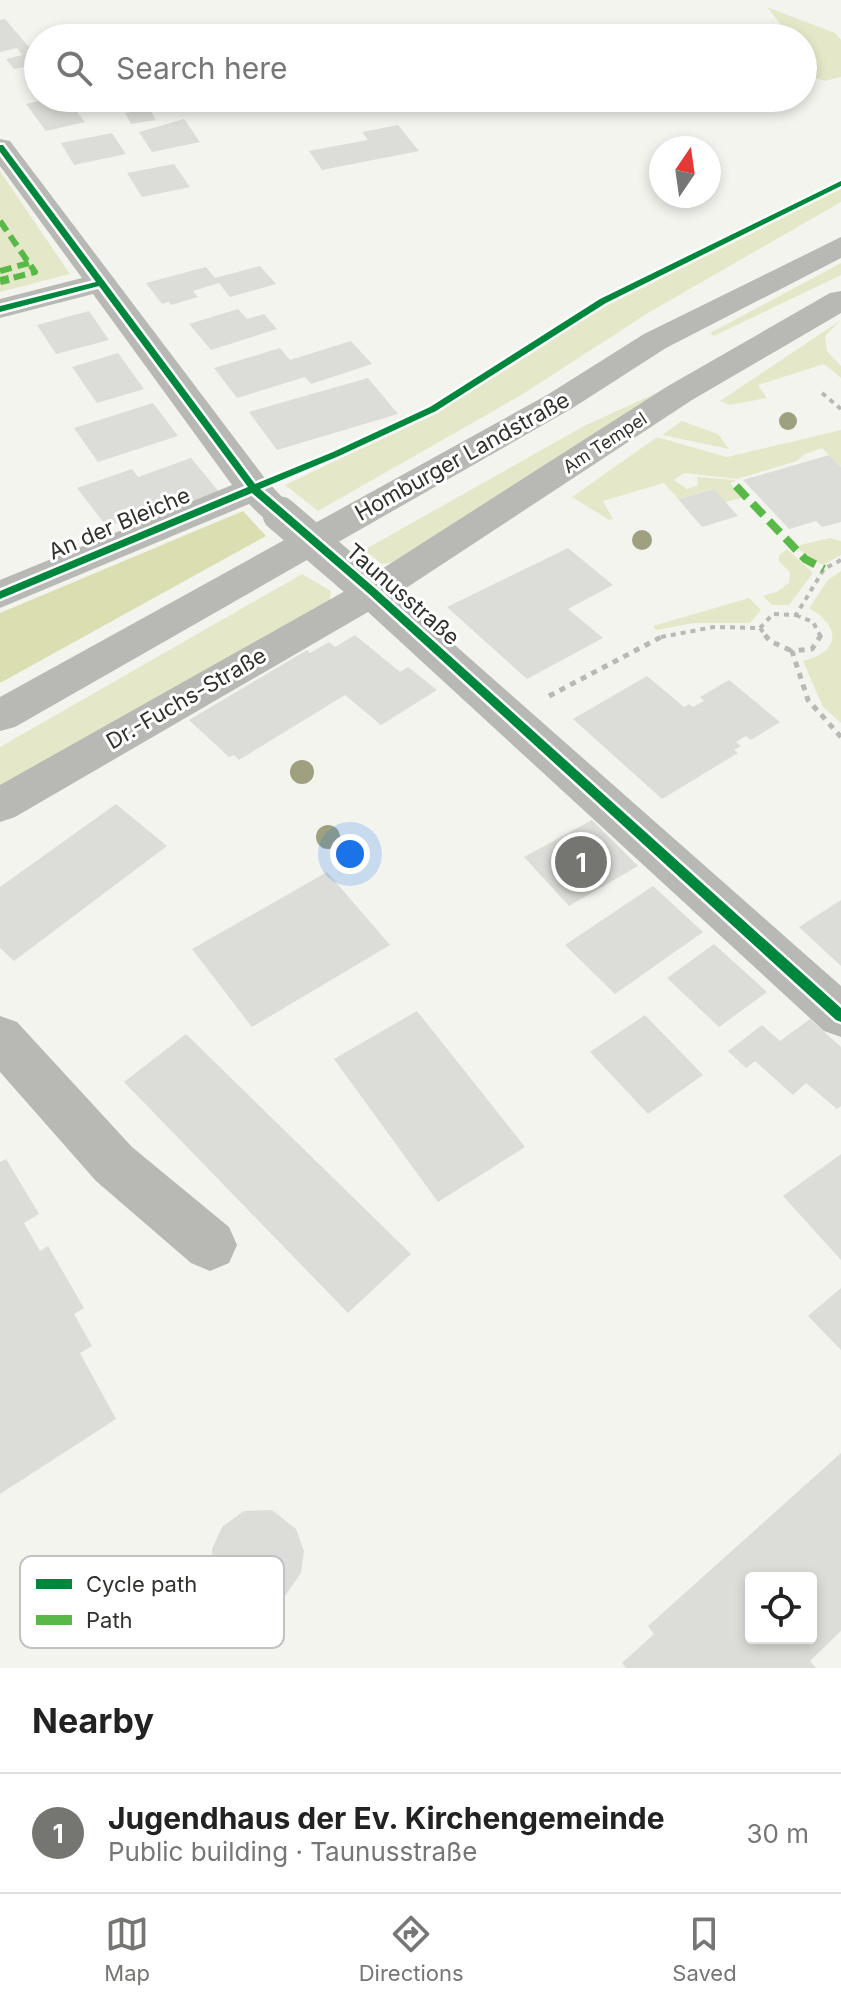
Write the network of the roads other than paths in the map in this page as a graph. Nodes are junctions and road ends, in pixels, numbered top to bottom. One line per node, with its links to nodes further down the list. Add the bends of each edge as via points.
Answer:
1 (0, 147): 4 (street, Taunusstraße)
2 (841, 221): 8 (street, via 724,290)
3 (841, 246): 8 (street, Homburger Landstraße)
4 (100, 283): 7 (street); 10 (street, Taunusstraße)
5 (841, 284): 9 (street, via 636,381)
6 (841, 300): 11 (street, Am Tempel)
7 (0, 309)
8 (655, 341): 9 (street, Homburger Landstraße)
9 (559, 402): 13 (street, Homburger Landstraße)
10 (267, 501): 11 (street, Taunusstraße, bridge); 12 (street, An der Bleiche)
11 (366, 586): 14 (street, Dr.-Fuchs-Straße); 15 (street, Taunusstraße)
12 (0, 595)
13 (0, 716)
14 (0, 805)
15 (841, 1016)
16 (0, 1037): 17 (street, via 114,1164)
17 (210, 1245)

